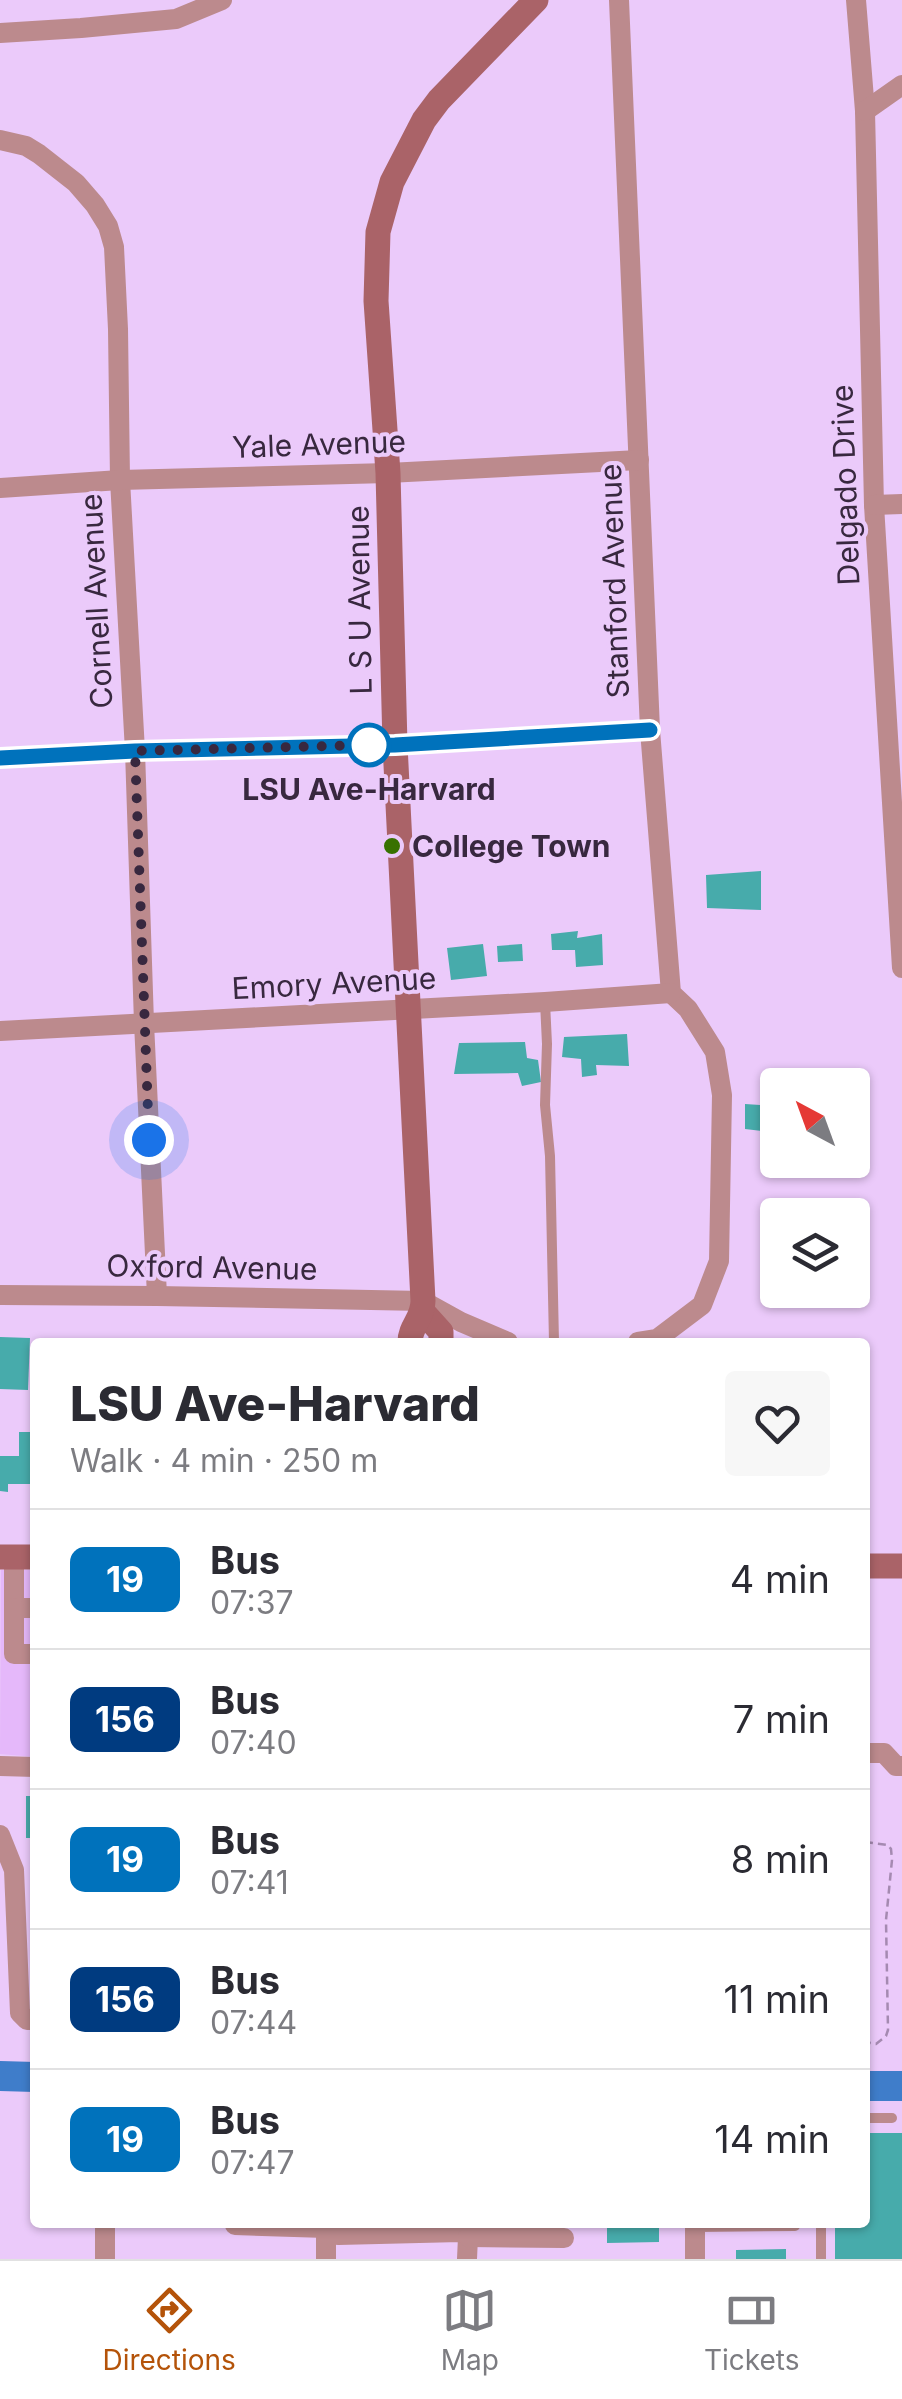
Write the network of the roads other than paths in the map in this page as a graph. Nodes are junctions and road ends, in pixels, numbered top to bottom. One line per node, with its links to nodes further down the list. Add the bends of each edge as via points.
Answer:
1 (222, 0): 5 (street, via 176,20)
2 (536, 0): 10 (street, L S U Avenue, via 424,120 383,209 376,301)
3 (619, 0): 9 (street, Stanford Avenue)
4 (856, 0): 7 (street, Delgado Drive)
5 (0, 33)
6 (902, 85): 7 (street)
7 (864, 111): 14 (street, Delgado Drive)
8 (0, 140): 11 (street, Cornell Avenue, via 55,164 108,226 118,329)
9 (640, 460): 10 (street, Yale Avenue); 15 (street, Stanford Avenue)
10 (388, 473): 11 (street, Yale Avenue); 16 (street, L S U Avenue)
11 (120, 480): 12 (street, Yale Avenue); 17 (street, Cornell Avenue)
12 (0, 488)
13 (902, 504): 14 (street)
14 (874, 506): 19 (street, Delgado Drive)
15 (650, 730): 16 (street); 20 (street, Stanford Avenue)
16 (395, 745): 17 (street); 22 (street, L S U Avenue)
17 (135, 751): 18 (street); 23 (street, Cornell Avenue)
18 (0, 758)
19 (902, 968)
20 (671, 993): 21 (street, Emory Avenue); 32 (street, via 688,1009 718,1066 719,1261 702,1305)
21 (545, 1002): 22 (street, Emory Avenue); 31 (lane)
22 (407, 1008): 23 (street, Emory Avenue); 27 (street, L S U Avenue)
23 (144, 1023): 24 (street, Emory Avenue); 26 (street, Cornell Avenue)
24 (0, 1031)
25 (0, 1295): 26 (street, Oxford Avenue)
26 (156, 1296): 27 (street, Oxford Avenue)
27 (423, 1307): 28 (street, L S U Avenue); 29 (street, L S U Avenue); 30 (street)
28 (410, 1338)
29 (442, 1338)
30 (499, 1338)
31 (554, 1338)
32 (657, 1338)
33 (16, 1557): 36 (street)
34 (870, 1566): 35 (street)
35 (902, 1566)
36 (24, 1608): 37 (street, via 14,1654)
37 (30, 1654)
38 (870, 1753): 40 (street, via 884,1753)
39 (0, 1766): 41 (street)
40 (902, 1766)
41 (30, 1767)
42 (0, 1836): 43 (street, via 14,1870 20,2013)
43 (30, 2020)
44 (870, 2118): 45 (lane)
45 (892, 2118)
46 (106, 2228): 52 (street)
47 (326, 2228): 50 (street, via 338,2235); 53 (street)
48 (695, 2228): 55 (street)
49 (822, 2228): 56 (lane)
50 (468, 2236): 51 (street); 54 (street)
51 (564, 2238)
52 (105, 2259)
53 (326, 2259)
54 (467, 2259)
55 (695, 2259)
56 (821, 2259)

